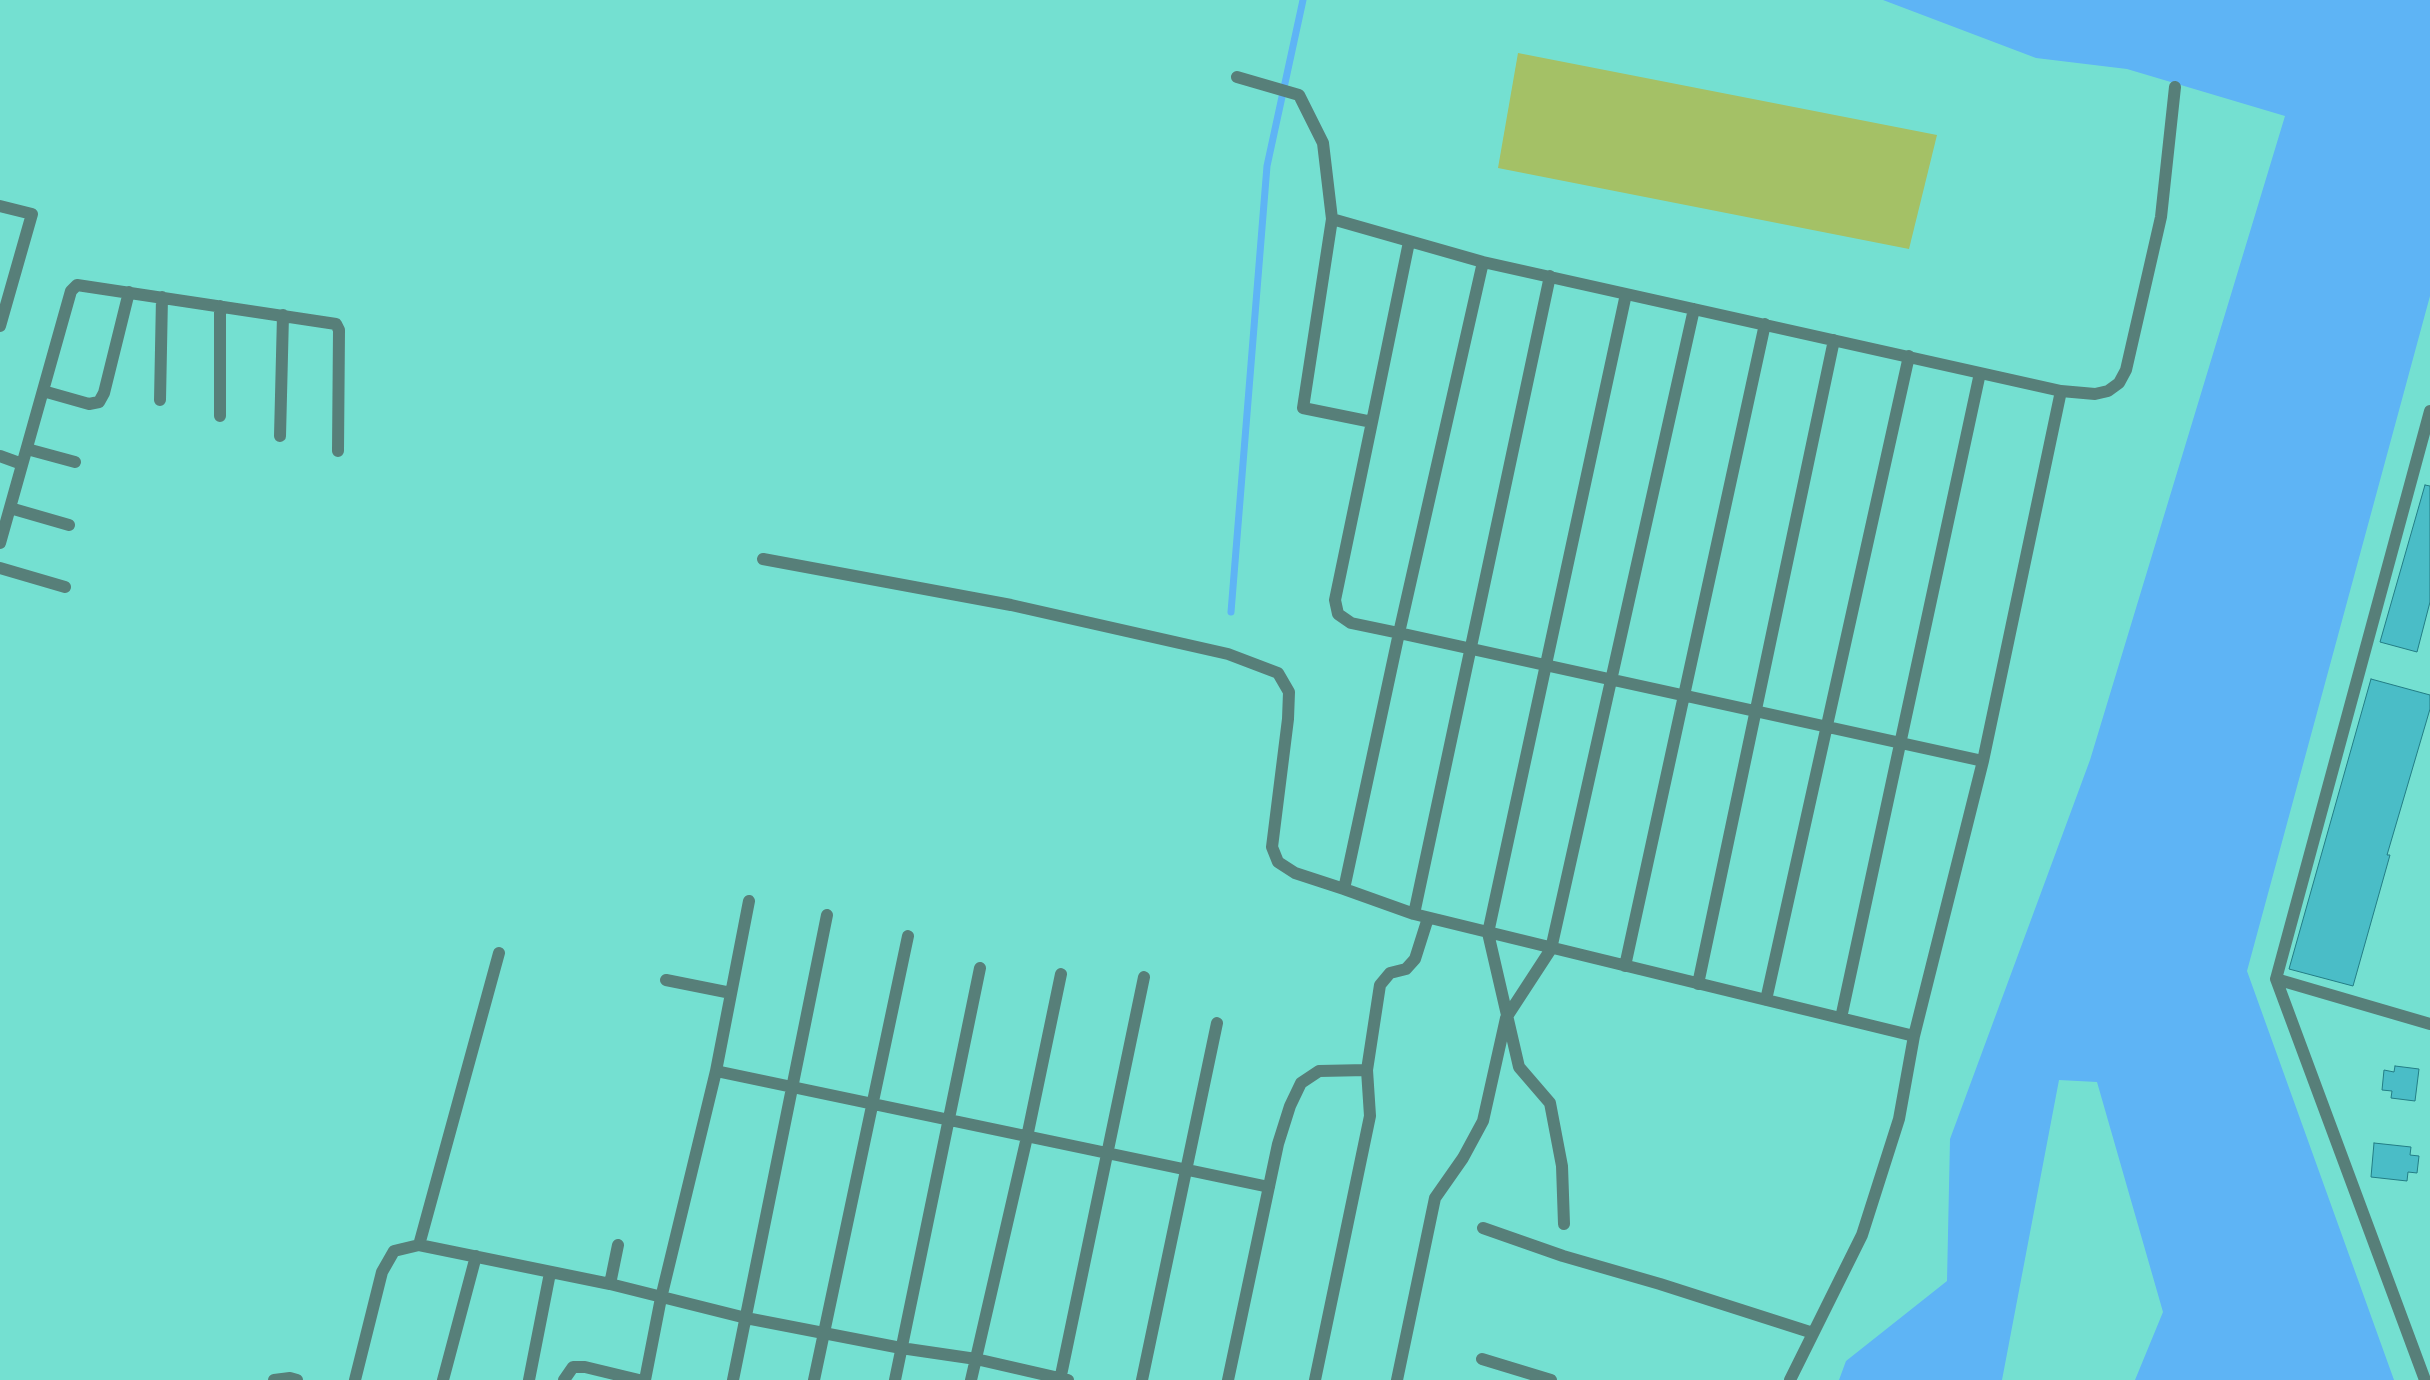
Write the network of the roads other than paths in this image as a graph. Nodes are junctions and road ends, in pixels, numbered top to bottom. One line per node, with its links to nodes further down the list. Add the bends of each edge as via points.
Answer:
1 (1237, 77): 4 (street, via 1299,94 1323,143)
2 (2175, 87): 20 (street, via 2161,217 2126,370 2119,383 2108,390 2095,394)
3 (0, 206): 15 (street, via 32,214)
4 (1332, 219): 5 (street); 24 (street, via 1302,408)
5 (1409, 242): 6 (street); 24 (street)
6 (1483, 262): 7 (street); 37 (street)
7 (1550, 276): 9 (street); 38 (street)
8 (129, 292): 10 (street); 19 (street, via 77,285 71,291); 19 (street, via 99,402 89,404)
9 (1626, 294): 12 (street); 39 (street)
10 (162, 297): 11 (street); 21 (street)
11 (220, 306): 13 (street); 23 (street)
12 (1694, 309): 14 (street); 40 (street)
13 (283, 315): 25 (street); 27 (street, via 329,322 340,330)
14 (1765, 324): 16 (street); 41 (street)
15 (0, 326)
16 (1834, 340): 17 (street); 42 (street)
17 (1910, 356): 18 (street); 43 (street)
18 (1980, 373): 20 (street); 44 (street)
19 (43, 391): 26 (street)
20 (2061, 391): 45 (street)
21 (160, 400)
22 (2430, 411): 59 (street)
23 (220, 416)
24 (1372, 422): 37 (street, via 1335,600 1338,614 1350,623)
25 (280, 436)
26 (27, 449): 29 (street); 30 (street)
27 (338, 451)
28 (0, 456): 30 (street)
29 (75, 462)
30 (22, 464): 31 (street)
31 (10, 508): 32 (street); 33 (street)
32 (69, 524)
33 (0, 543)
34 (763, 559): 46 (street, via 1011,605 1228,654 1278,673 1289,692 1272,847 1278,862 1295,873)
35 (0, 568): 36 (street)
36 (65, 587)
37 (1399, 633): 38 (street); 46 (street)
38 (1470, 649): 39 (street); 48 (street)
39 (1545, 666): 40 (street); 51 (street)
40 (1610, 680): 41 (street); 53 (street)
41 (1684, 696): 42 (street); 55 (street)
42 (1757, 712): 43 (street); 61 (street)
43 (1828, 727): 44 (street); 63 (street)
44 (1899, 743): 45 (street); 65 (street)
45 (1983, 761): 68 (street)
46 (1344, 889): 48 (street)
47 (749, 901): 62 (street)
48 (1414, 914): 50 (street)
49 (827, 915): 71 (street)
50 (1428, 918): 51 (street); 69 (street, via 1414,959 1406,969 1390,973 1380,986)
51 (1488, 933): 53 (street); 64 (street)
52 (908, 936): 72 (street)
53 (1552, 949): 55 (street); 64 (street)
54 (499, 953): 80 (street)
55 (1625, 966): 61 (street)
56 (980, 968): 73 (street)
57 (1061, 974): 74 (street)
58 (1144, 976): 75 (street)
59 (2276, 979): 67 (street); 111 (street)
60 (666, 980): 62 (street)
61 (1698, 984): 63 (street)
62 (731, 993): 70 (street)
63 (1766, 1000): 65 (street)
64 (1506, 1018): 78 (street, via 1518,1067 1550,1103 1562,1166); 108 (street, via 1483,1121 1463,1158 1435,1198)
65 (1841, 1018): 68 (street)
66 (1217, 1023): 76 (street)
67 (2430, 1024)
68 (1914, 1036): 88 (street, via 1899,1119 1862,1235)
69 (1367, 1070): 77 (street, via 1319,1071 1301,1083 1278,1144); 107 (street, via 1370,1116)
70 (716, 1071): 71 (street); 85 (street)
71 (792, 1087): 72 (street); 86 (street)
72 (871, 1104): 73 (street); 87 (street)
73 (948, 1120): 74 (street); 89 (street)
74 (1027, 1137): 75 (street); 90 (street)
75 (1108, 1154): 76 (street); 92 (street)
76 (1186, 1170): 77 (street); 105 (street)
77 (1269, 1187): 106 (street)
78 (1564, 1224)
79 (1483, 1228): 88 (street)
80 (419, 1245): 82 (street); 95 (street, via 394,1250 382,1272)
81 (618, 1245): 84 (street)
82 (476, 1256): 83 (street); 96 (street)
83 (550, 1272): 84 (street); 97 (street)
84 (610, 1284): 85 (street)
85 (661, 1298): 86 (street); 100 (street)
86 (746, 1318): 87 (street); 101 (street)
87 (823, 1333): 89 (street); 102 (street)
88 (1813, 1334): 110 (street)
89 (901, 1348): 90 (street); 103 (street)
90 (976, 1359): 92 (street); 104 (street)
91 (1482, 1359): 109 (street)
92 (1063, 1379)
93 (274, 1380): 94 (street)
94 (297, 1380)
95 (355, 1380)
96 (443, 1380)
97 (529, 1380)
98 (564, 1380): 99 (street, via 573,1367)
99 (640, 1380)
100 (645, 1380)
101 (733, 1380)
102 (814, 1380)
103 (895, 1380)
104 (971, 1380)
105 (1142, 1380)
106 (1228, 1380)
107 (1315, 1380)
108 (1397, 1380)
109 (1551, 1380)
110 (1790, 1380)
111 (2425, 1380)

